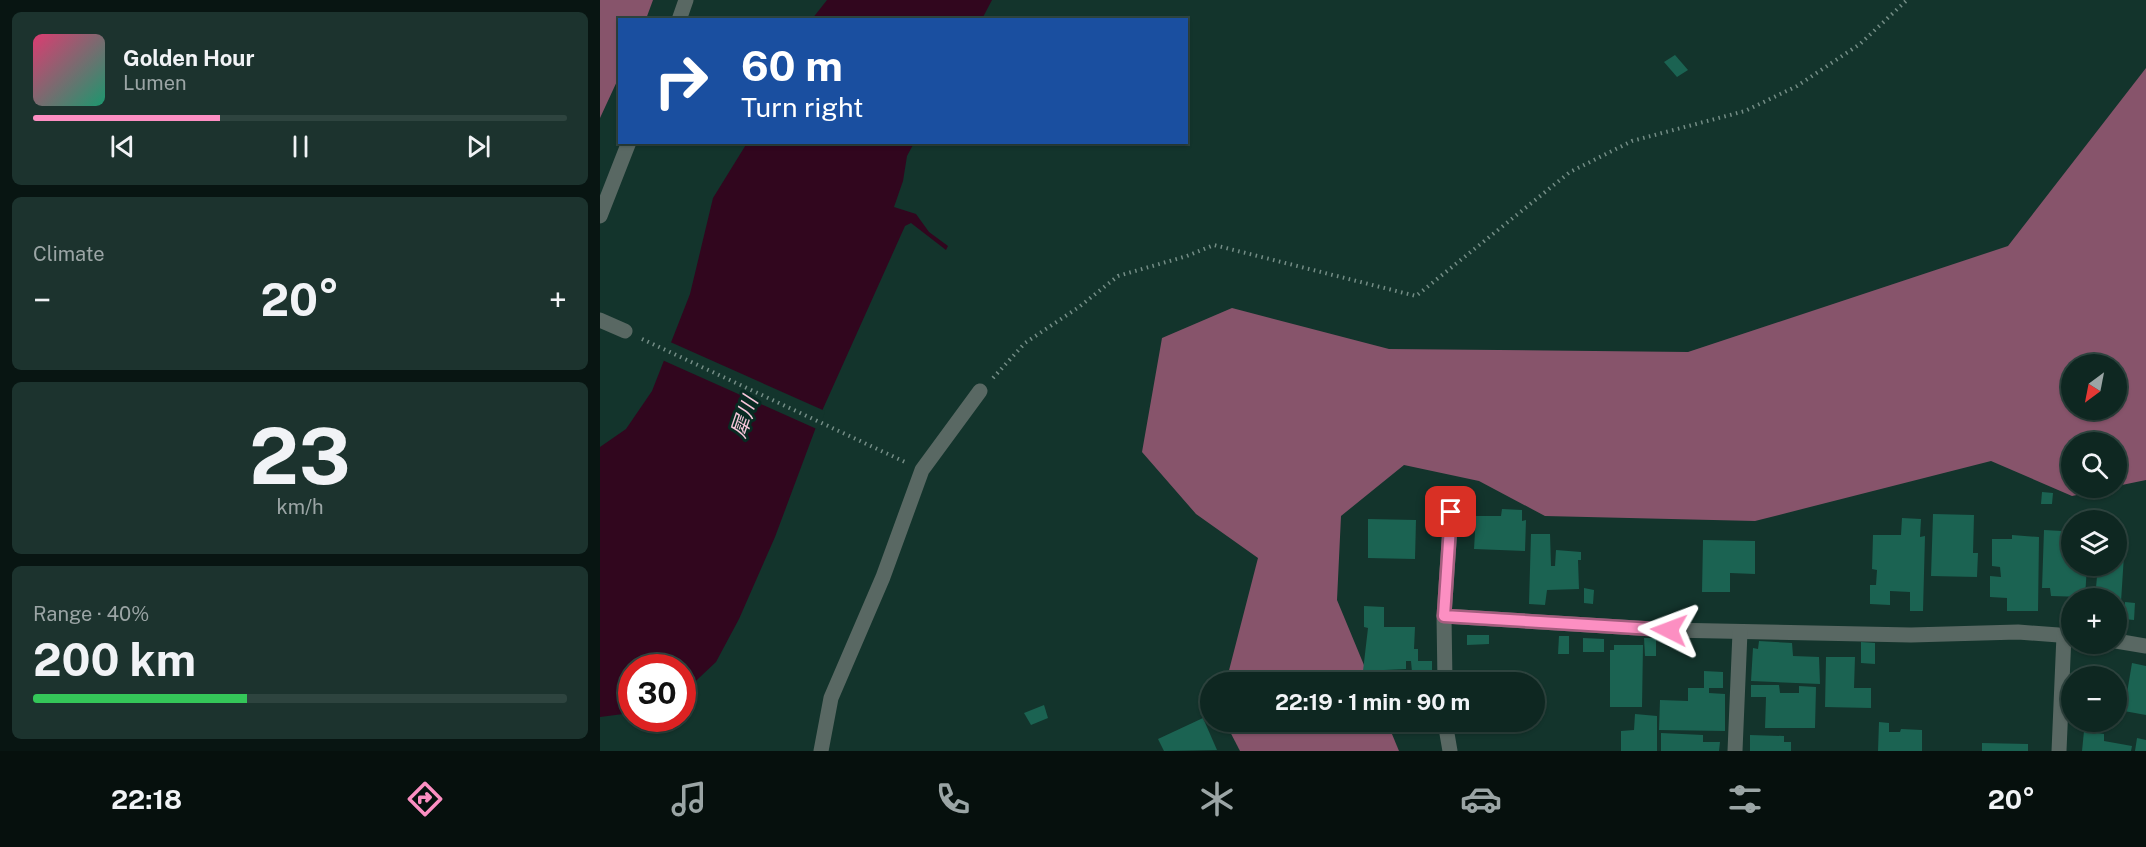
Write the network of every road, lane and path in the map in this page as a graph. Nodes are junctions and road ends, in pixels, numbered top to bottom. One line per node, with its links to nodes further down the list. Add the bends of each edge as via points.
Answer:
1 (686, 0): 3 (street)
2 (1907, 0): 8 (path, via 1860,44 1797,86 1745,111 1632,141 1570,172 1416,296 1214,245 1118,276 1025,343)
3 (680, 18)
4 (628, 144): 5 (street)
5 (600, 216)
6 (600, 320): 7 (street)
7 (625, 331): 9 (path)
8 (980, 392): 9 (street)
9 (922, 470): 19 (street, via 883,577 831,698)
10 (1451, 512): 11 (street)
11 (1444, 616): 12 (street); 17 (street)
12 (1740, 632): 13 (street); 21 (street)
13 (2061, 635)
14 (2127, 643): 15 (street)
15 (2146, 646)
16 (2067, 654): 22 (street)
17 (1445, 672)
18 (1447, 732): 20 (street)
19 (821, 751)
20 (1450, 751)
21 (1736, 751)
22 (2059, 751)

